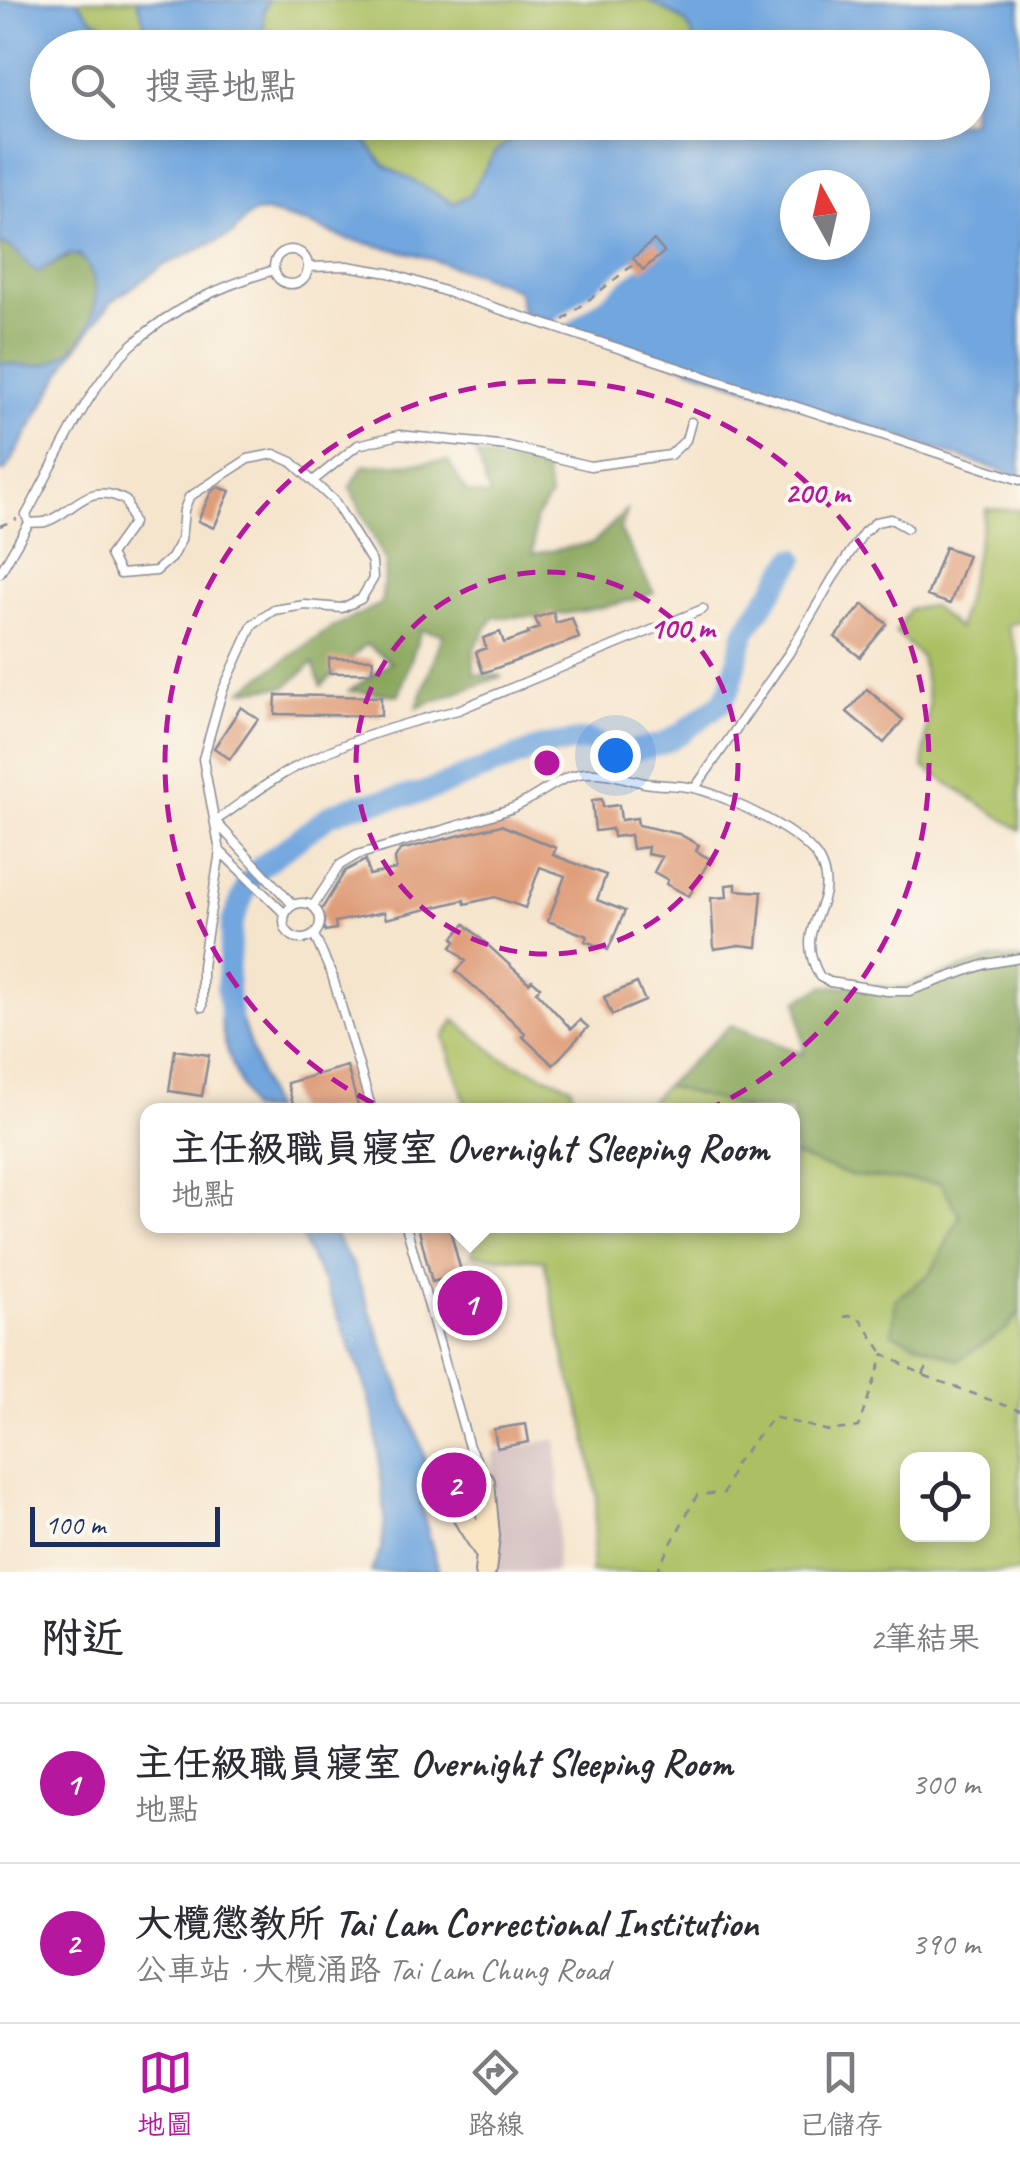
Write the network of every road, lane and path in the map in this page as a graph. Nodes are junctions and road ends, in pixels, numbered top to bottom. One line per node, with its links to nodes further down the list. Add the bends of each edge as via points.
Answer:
1 (633, 265): 4 (path)
2 (309, 267): 3 (lane, via 296,284 284,283); 3 (lane, via 301,252 290,250 279,254); 4 (lane, via 389,273)
3 (274, 270): 8 (lane, via 200,297 129,347 94,394)
4 (555, 326): 6 (lane)
5 (691, 422): 7 (lane, via 686,440 670,455 590,466 508,446 399,435 358,445)
6 (1020, 480)
7 (313, 481): 8 (lane, via 274,454 248,459 189,497 171,558 156,571 133,575 120,574 110,555 133,523 126,501 116,494 83,498 48,522); 14 (lane, via 334,501 372,562 372,579 361,599 342,608 274,610 253,624 210,724 204,759)
8 (28, 518): 9 (path); 11 (lane)
9 (0, 526)
10 (907, 528): 13 (lane, via 891,519 864,532)
11 (0, 572)
12 (703, 609): 14 (lane, via 458,710 322,754)
13 (696, 788): 17 (lane, via 601,774 564,779 514,808 357,856 340,865); 20 (lane, via 762,816 820,862 824,901 809,946 820,977 909,991)
14 (215, 821): 15 (lane); 16 (lane)
15 (220, 851): 18 (lane); 21 (lane)
16 (293, 905): 17 (lane); 18 (lane)
17 (312, 906): 19 (lane, via 320,920)
18 (284, 914): 19 (lane, via 291,936)
19 (314, 934): 22 (lane)
20 (1020, 958)
21 (202, 1007)
22 (370, 1103)
23 (408, 1233): 29 (lane)
24 (844, 1318): 25 (path, via 861,1320)
25 (884, 1354): 27 (path); 33 (path, via 858,1427 828,1431 773,1417 734,1464 724,1492 697,1495)
26 (928, 1364): 27 (path)
27 (923, 1375): 28 (path)
28 (1020, 1411)
29 (464, 1424): 30 (lane); 31 (lane)
30 (454, 1426)
31 (484, 1482): 32 (street, via 465,1486 458,1501)
32 (485, 1562)
33 (656, 1572)

